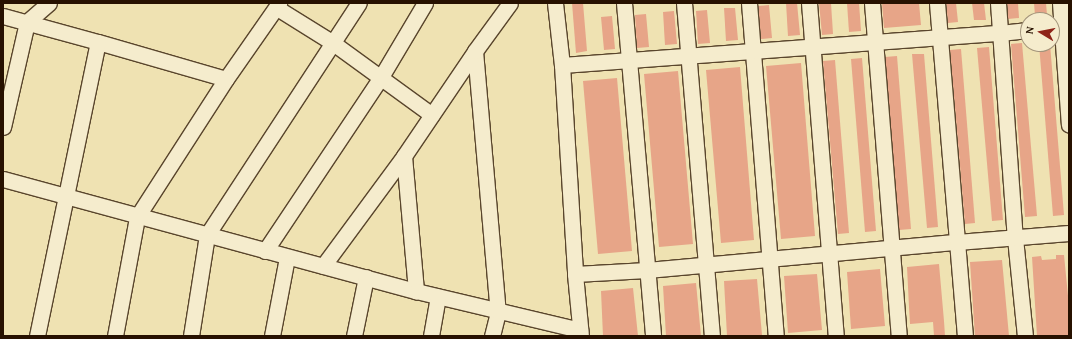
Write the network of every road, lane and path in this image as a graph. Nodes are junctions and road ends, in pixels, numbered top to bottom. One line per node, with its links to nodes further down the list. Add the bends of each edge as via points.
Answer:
1 (49, 3): 16 (street)
2 (359, 3): 22 (street)
3 (425, 3): 30 (street)
4 (510, 3): 25 (street)
5 (555, 3): 29 (street)
6 (624, 3): 28 (street)
7 (684, 3): 27 (street)
8 (749, 3): 26 (street)
9 (809, 3): 24 (street)
10 (872, 3): 23 (street)
11 (937, 3): 20 (street)
12 (998, 3): 19 (street)
13 (1060, 3): 17 (street)
14 (278, 5): 22 (street); 31 (street)
15 (3, 16): 16 (street)
16 (27, 22): 21 (street); 34 (street)
17 (1061, 26): 33 (street)
18 (1020, 31): 19 (street)
19 (1000, 34): 20 (street); 41 (street)
20 (940, 38): 23 (street); 42 (street)
21 (98, 42): 31 (street); 37 (street)
22 (333, 42): 30 (street); 40 (street)
23 (874, 43): 24 (street); 43 (street)
24 (812, 47): 26 (street); 45 (street)
25 (475, 51): 32 (street); 55 (street)
26 (753, 52): 27 (street); 47 (street)
27 (689, 56): 28 (street); 48 (street)
28 (630, 61): 29 (street); 50 (street)
29 (562, 65): 51 (street)
30 (381, 77): 32 (street); 44 (street)
31 (226, 79): 38 (street)
32 (432, 115): 35 (street)
33 (1069, 125)
34 (3, 127)
35 (404, 156): 49 (street); 53 (street)
36 (3, 179): 37 (street)
37 (66, 198): 38 (street); 57 (street)
38 (137, 217): 40 (street); 58 (street)
39 (1069, 233): 41 (street)
40 (207, 235): 44 (street); 59 (street)
41 (1015, 238): 42 (street); 70 (street)
42 (957, 242): 43 (street); 69 (street)
43 (892, 249): 45 (street); 68 (street)
44 (265, 251): 46 (street)
45 (830, 254): 47 (street); 67 (street)
46 (287, 256): 49 (street); 60 (street)
47 (770, 260): 48 (street); 66 (street)
48 (706, 265): 50 (street); 65 (street)
49 (323, 266): 52 (street)
50 (647, 270): 51 (street); 64 (street)
51 (575, 274): 56 (street)
52 (366, 277): 53 (street); 61 (street)
53 (416, 291): 54 (street)
54 (438, 297): 55 (street); 62 (street)
55 (498, 312): 56 (street); 63 (street)
56 (581, 333)
57 (37, 336)
58 (115, 336)
59 (191, 336)
60 (272, 336)
61 (354, 336)
62 (431, 336)
63 (492, 336)
64 (653, 336)
65 (712, 336)
66 (776, 336)
67 (836, 336)
68 (899, 336)
69 (965, 336)
70 (1025, 336)

